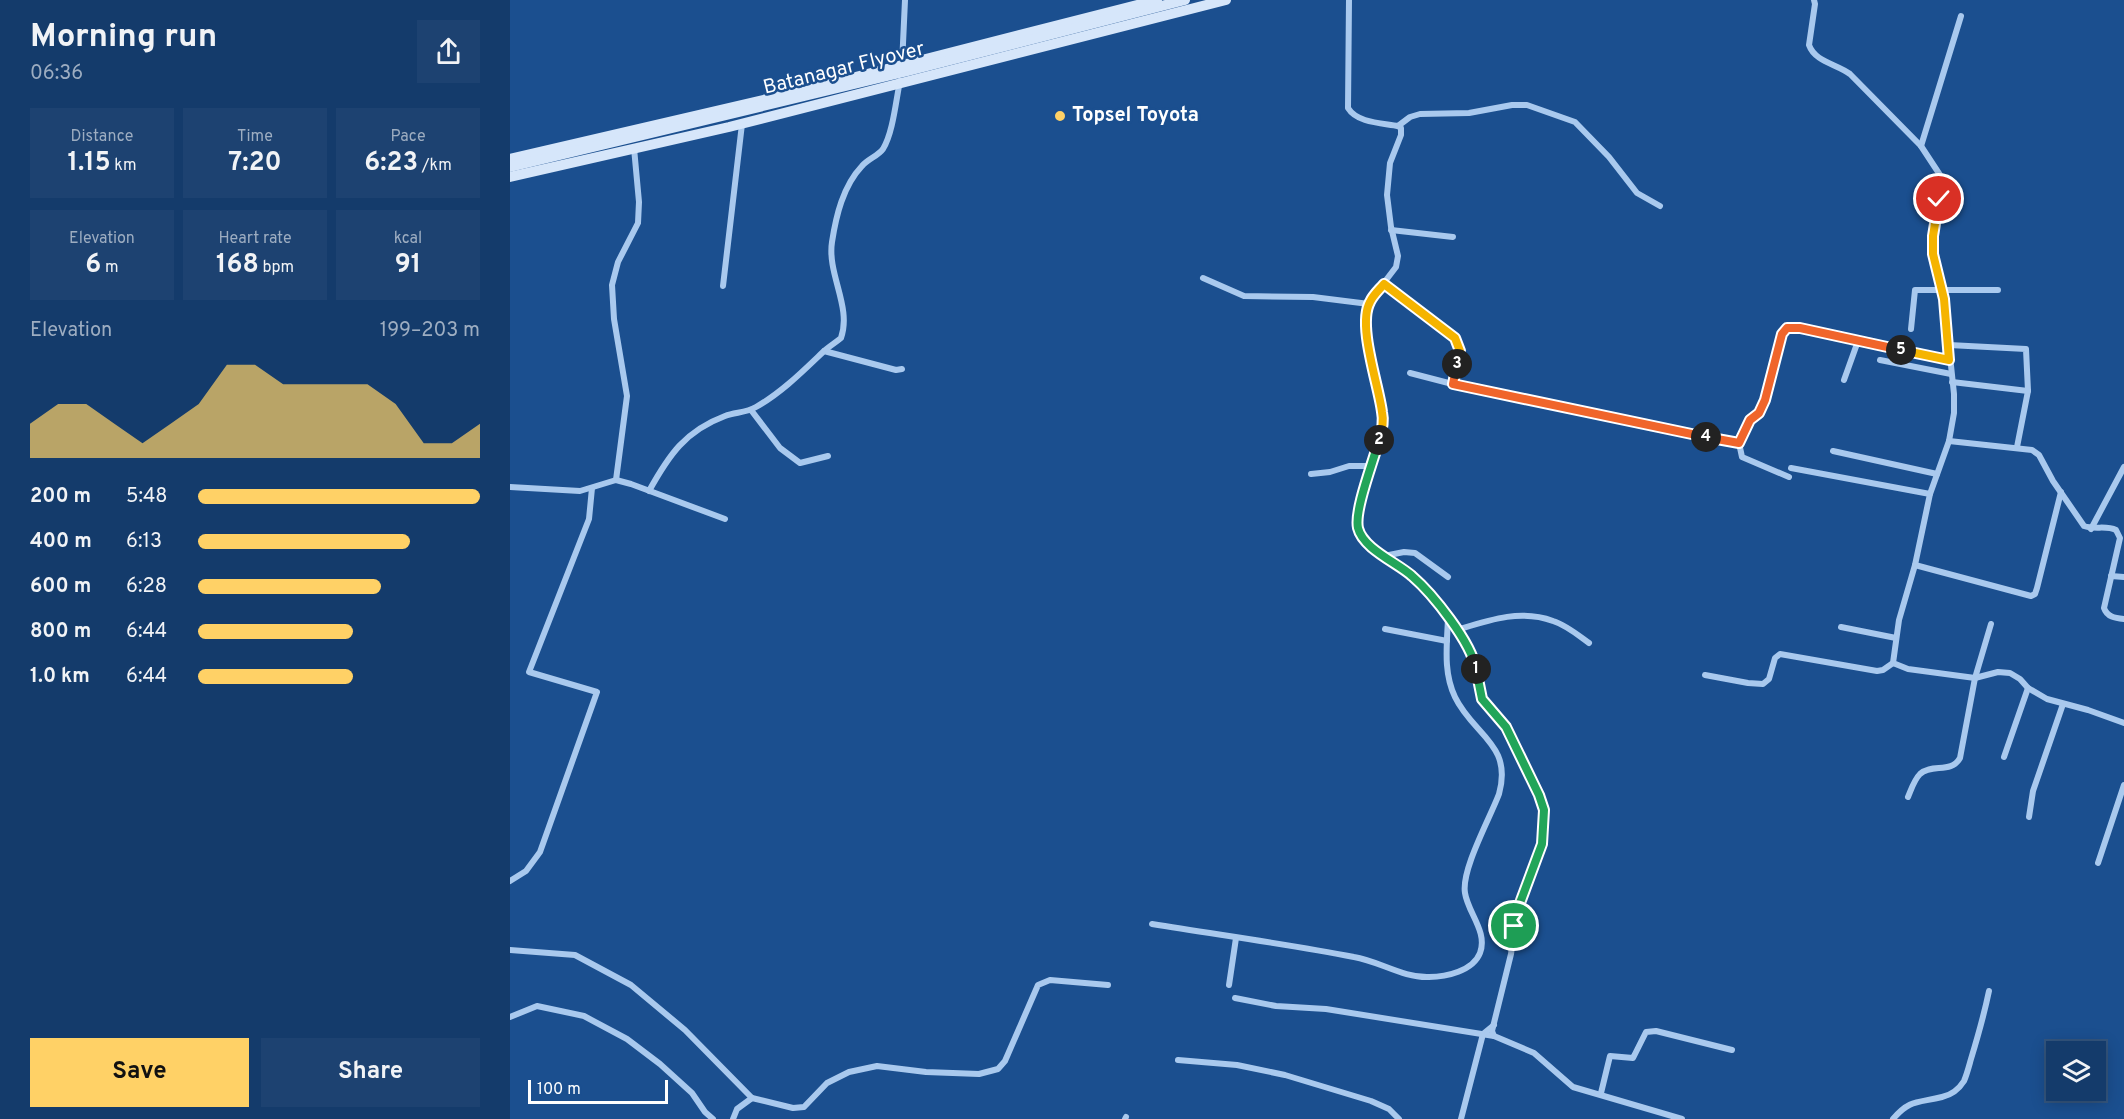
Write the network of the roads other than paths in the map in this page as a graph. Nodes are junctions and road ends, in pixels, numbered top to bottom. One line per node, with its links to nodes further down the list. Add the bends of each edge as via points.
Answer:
1 (905, 0): 8 (street)
2 (1156, 0): 8 (street)
3 (1185, 0): 15 (street, Batanagar Flyover, bridge)
4 (1226, 0): 9 (street)
5 (1349, 0): 11 (street, via 1348,108 1362,119)
6 (1814, 0): 12 (street, via 1809,45 1812,51 1850,74)
7 (1961, 16): 12 (street)
8 (902, 65): 9 (street); 14 (street)
9 (899, 83): 10 (street); 29 (street, via 883,150 860,168 841,205 831,250 841,303 842,334)
10 (742, 123): 13 (street); 22 (street)
11 (1398, 126): 17 (street, via 1420,114 1469,113 1527,105 1575,122 1637,193); 18 (street, via 1401,135 1390,163 1387,195)
12 (1921, 146): 23 (street, via 1940,175 1933,254)
13 (634, 148): 16 (street); 51 (street, via 638,223 618,262 612,285 627,396)
14 (510, 159)
15 (510, 167)
16 (510, 177)
17 (1660, 206)
18 (1392, 230): 19 (street); 21 (street, via 1398,256 1396,267)
19 (1453, 237)
20 (1203, 278): 25 (street, via 1244,296 1313,297)
21 (1384, 284): 25 (street); 37 (street, via 1455,338 1460,351)
22 (723, 286)
23 (1941, 290): 24 (street); 26 (street, via 1914,290); 28 (street)
24 (1998, 290)
25 (1369, 304): 45 (street, via 1366,325 1383,415)
26 (1911, 329)
27 (1858, 341): 31 (street); 35 (street); 41 (street, via 1800,328 1784,330 1765,400)
28 (1949, 345): 31 (street); 38 (street, via 2026,349)
29 (824, 351): 32 (street); 39 (street, via 793,381)
30 (1880, 360): 34 (street)
31 (1949, 360): 34 (street)
32 (902, 369)
33 (1410, 373): 37 (street)
34 (1952, 374): 36 (street)
35 (1844, 380)
36 (1952, 382): 38 (street); 40 (street, via 1954,413)
37 (1453, 384): 41 (street)
38 (2028, 391): 42 (street)
39 (751, 410): 44 (street, via 780,448 800,463); 54 (street, via 727,415 686,438 668,458)
40 (1949, 441): 42 (street); 49 (street)
41 (1739, 443): 50 (street, via 1742,457)
42 (2017, 447): 55 (street, via 2038,455)
43 (1833, 451): 49 (street)
44 (828, 456)
45 (1372, 466): 48 (street); 60 (street, via 1358,526 1364,539)
46 (2124, 467): 58 (street)
47 (1791, 468): 56 (street)
48 (1311, 474)
49 (1937, 474): 56 (street)
50 (1789, 477)
51 (616, 480): 53 (street); 54 (street)
52 (510, 488): 53 (street, via 562,492)
53 (592, 488): 85 (street, via 589,519 529,672 597,692 540,852 526,871)
54 (649, 490): 57 (street)
55 (2061, 492): 58 (street, via 2081,522); 61 (street, via 2035,594)
56 (1930, 494): 61 (street)
57 (725, 519)
58 (2091, 529): 59 (street, via 2111,528)
59 (2122, 539): 62 (street)
60 (1384, 556): 63 (street, via 1415,553); 65 (street, via 1412,575)
61 (1915, 565): 71 (street)
62 (2111, 576): 64 (street); 66 (street, via 2104,608 2110,616)
63 (1448, 577)
64 (2124, 578)
65 (1448, 618): 70 (street); 72 (street)
66 (2124, 619)
67 (1991, 624): 76 (street)
68 (1841, 627): 71 (street)
69 (1385, 629): 72 (street)
70 (1457, 630): 73 (street, via 1524,615 1552,620); 94 (street, via 1475,663 1482,699 1506,727 1544,810 1542,844 1517,911)
71 (1896, 638): 74 (street)
72 (1447, 641): 87 (street, via 1448,675 1456,700 1493,745 1502,767 1502,785 1464,885 1482,935 1477,958 1455,973 1425,977 1356,957)
73 (1589, 643)
74 (1893, 663): 75 (street, via 1877,670 1780,654 1763,684); 76 (street, via 1908,669)
75 (1706, 675)
76 (1975, 678): 77 (street, via 1998,672 2010,674); 82 (street, via 1957,764 1921,773)
77 (2028, 688): 78 (street); 80 (street)
78 (2063, 704): 79 (street); 83 (street, via 2033,791)
79 (2124, 723)
80 (2004, 757)
81 (2124, 785): 84 (street)
82 (1908, 797)
83 (2029, 817)
84 (2098, 863)
85 (510, 881)
86 (1152, 924): 87 (street)
87 (1236, 938): 90 (street)
88 (510, 950): 100 (street, via 575,955 631,985 685,1030)
89 (1108, 985): 100 (street, via 1050,980 1038,985 1005,1061 992,1072 926,1072 877,1066 836,1076 804,1107)
90 (1229, 985)
91 (1989, 991): 106 (street, via 1982,1025 1959,1088 1903,1107)
92 (1235, 998): 95 (street)
93 (510, 1017): 101 (street, via 537,1006 584,1016 627,1039 660,1064)
94 (1494, 1025): 95 (street); 96 (street)
95 (1483, 1034): 96 (street); 104 (street)
96 (1494, 1036): 99 (street, via 1534,1053 1573,1087)
97 (1732, 1050): 99 (street, via 1656,1031 1646,1032 1633,1058 1610,1056)
98 (1178, 1060): 103 (street, via 1237,1065 1285,1075 1371,1101 1389,1109)
99 (1601, 1093): 105 (street)
100 (752, 1098): 102 (street, via 737,1109)
101 (713, 1119)
102 (733, 1119)
103 (1399, 1119)
104 (1461, 1119)
105 (1682, 1119)
106 (1893, 1119)

